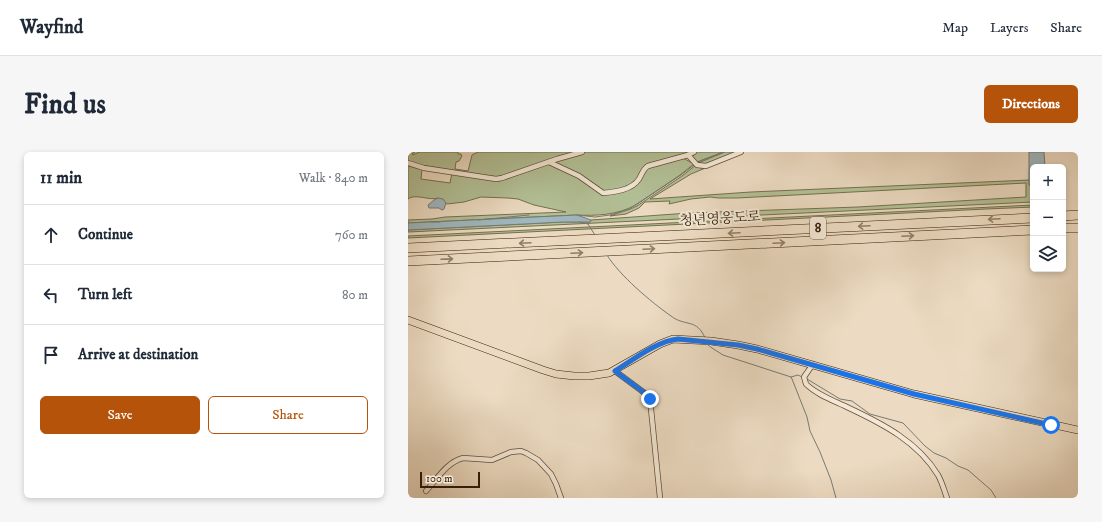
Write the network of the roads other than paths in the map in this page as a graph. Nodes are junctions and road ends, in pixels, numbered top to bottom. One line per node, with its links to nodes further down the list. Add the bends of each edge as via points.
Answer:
1 (582, 152): 5 (street)
2 (694, 152): 4 (street)
3 (741, 152): 4 (street, via 706,166 697,165)
4 (688, 155): 5 (street, via 648,166 635,183 623,190 607,193 603,193 579,176)
5 (548, 162): 6 (street, via 496,179 424,168)
6 (408, 163)
7 (1078, 215): 8 (highway)
8 (1066, 216)
9 (1030, 218): 13 (highway, 청년영웅도로 / 8, one-way to 13)
10 (1066, 228): 11 (highway)
11 (1078, 228)
12 (1030, 230): 14 (highway, 청년영웅도로 / 8, one-way to 12)
13 (408, 248)
14 (408, 261)
15 (408, 320): 17 (main road, via 551,373 582,376)
16 (813, 364): 17 (main road, via 746,346 678,339 666,341); 18 (main road, via 928,397); 22 (street, via 804,377 804,382 808,386 909,442 931,465)
17 (615, 371): 21 (street, via 650,399)
18 (1078, 430)
19 (426, 491): 20 (street, via 448,466 459,459 492,460 511,452 522,451 538,460 548,470)
20 (561, 498)
21 (660, 498)
22 (947, 498)

